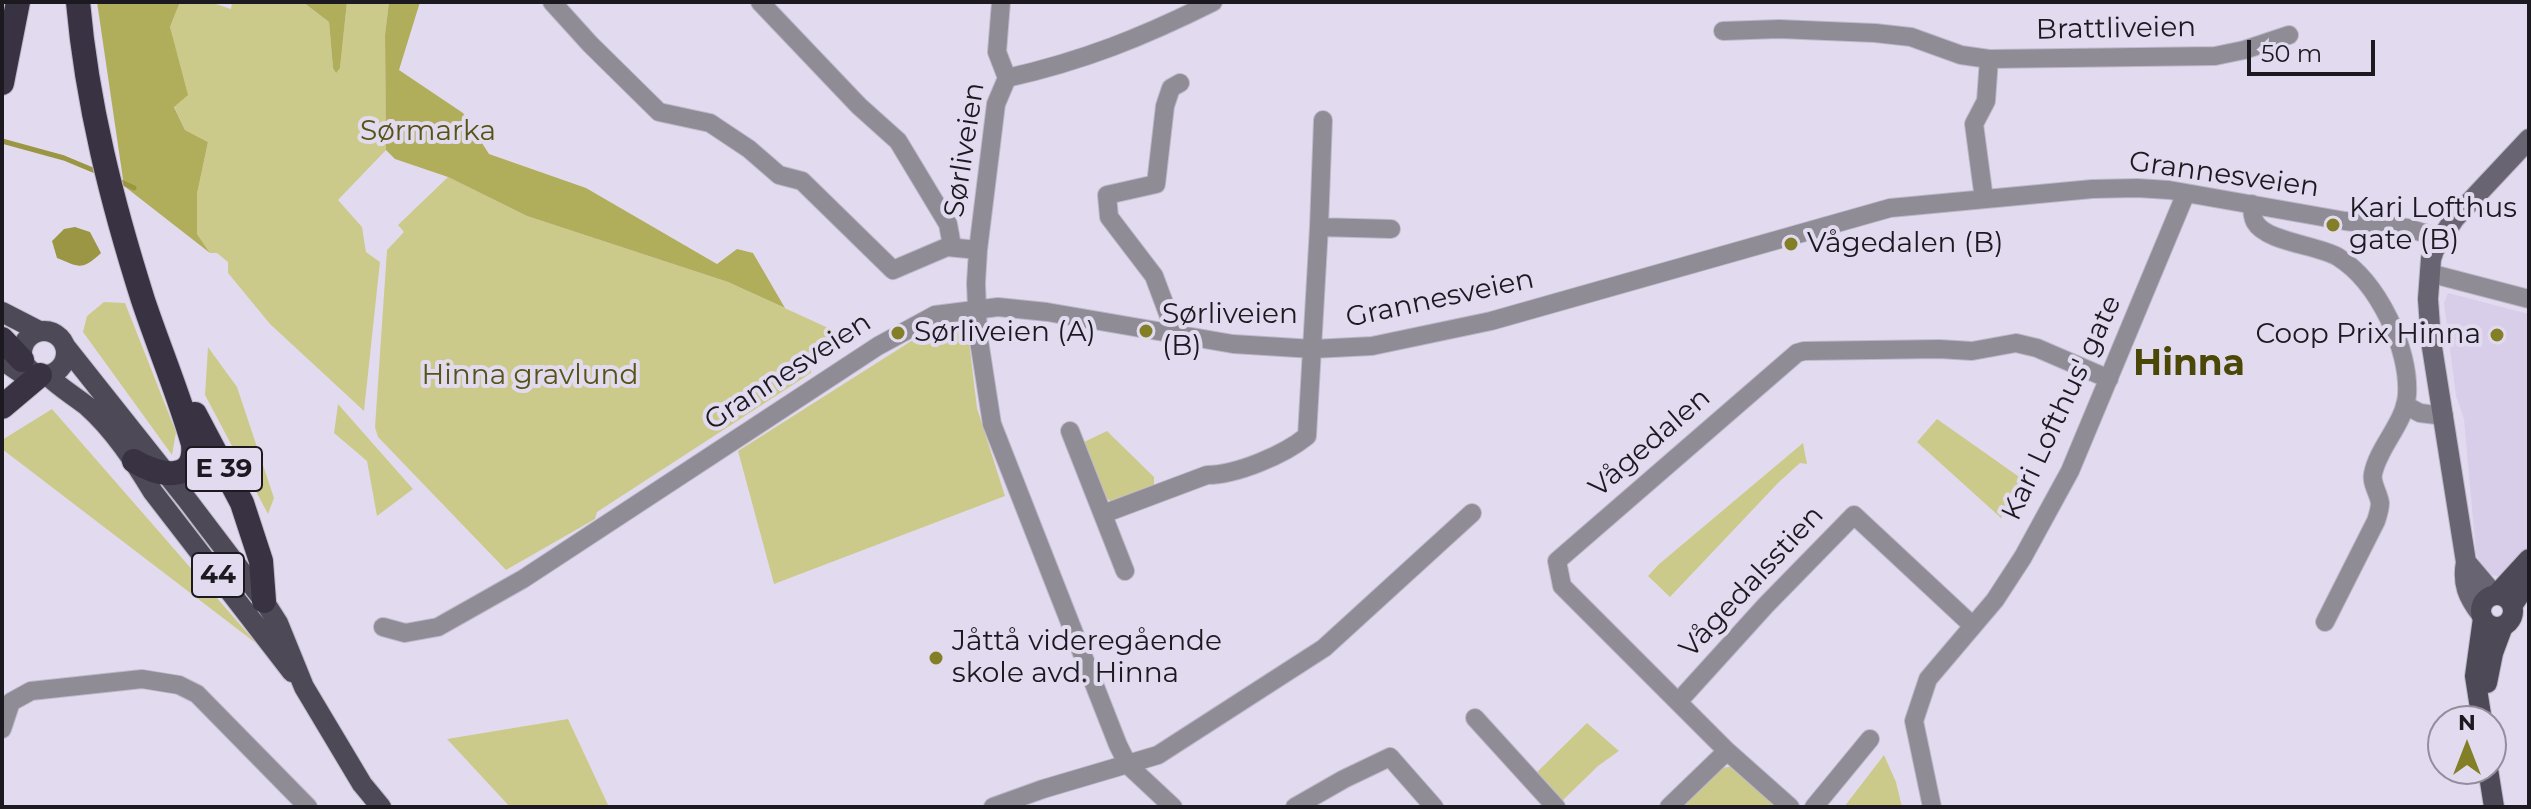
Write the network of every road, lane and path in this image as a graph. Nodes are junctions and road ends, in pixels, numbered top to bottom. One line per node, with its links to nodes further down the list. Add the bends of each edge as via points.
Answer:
1 (18, 2): 11 (highway)
2 (78, 2): 30 (highway, E 39, via 100,146)
3 (552, 2): 21 (street, via 659,112 710,123 779,175 802,181 893,270)
4 (760, 2): 21 (street, via 898,141 948,224)
5 (1001, 2): 10 (street, Sørliveien, via 997,52)
6 (1213, 2): 10 (street, via 1117,47)
7 (1723, 31): 9 (street, Brattliveien, via 1875,33 1911,37)
8 (2289, 35): 9 (street, Brattliveien, via 2215,56)
9 (1989, 59): 16 (street, via 1986,101 1974,124)
10 (1007, 78): 22 (street, Sørliveien, via 996,104)
11 (2, 83)
12 (1180, 83): 28 (street, via 1171,88 1165,106 1156,184 1107,195 1109,217 1154,276)
13 (1323, 120): 18 (street)
14 (2529, 139): 20 (street)
15 (2186, 193): 16 (street, Grannesveien, via 2114,188); 17 (street, Grannesveien); 34 (street, Kari Lofthus' gate)
16 (1984, 199): 32 (street, Grannesveien, via 1890,208 1491,321 1387,344)
17 (2252, 204): 20 (street, Grannesveien); 35 (street, via 2261,228 2338,257 2364,281 2397,337 2406,375)
18 (1319, 227): 19 (street); 32 (street)
19 (1391, 229)
20 (2441, 238): 23 (street)
21 (952, 246): 22 (street)
22 (978, 250): 25 (street, Sørliveien)
23 (2429, 273): 24 (street); 37 (street, via 2431,341)
24 (2529, 299)
25 (977, 308): 28 (street, Grannesveien, via 1035,310); 53 (street, Grannesveien, via 935,315 878,346 523,579 438,627 405,633); 62 (street, Sørliveien, via 992,424)
26 (2, 312): 27 (main road)
27 (39, 331): 31 (main road, 44, via 52,331); 33 (main road, via 24,341)
28 (1176, 335): 32 (street, Grannesveien)
29 (2, 339): 33 (highway)
30 (158, 345): 40 (highway, E 39, via 194,451 186,467); 48 (highway, E 39, via 242,503 261,561)
31 (65, 346): 33 (main road, via 65,361 54,373); 40 (main road, 44)
32 (1313, 349): 42 (street, via 1309,428 1294,447)
33 (29, 369): 36 (highway); 39 (main road, 44, via 99,417)
34 (2109, 379): 51 (street, Kari Lofthus' gate, via 2048,515); 55 (street, Vågedalen, via 2016,343 1991,350 1804,351 1790,357 1557,561 1562,586)
35 (2405, 405): 37 (street); 50 (street, via 2372,475 2380,506 2376,521)
36 (2, 407)
37 (2444, 416): 44 (street)
38 (1070, 431): 42 (street)
39 (134, 461): 40 (highway, E 39); 54 (main road, 44)
40 (167, 474): 48 (main road, 44)
41 (1472, 513): 62 (street, via 1324,648 1158,755)
42 (1103, 514): 45 (street)
43 (2529, 559): 47 (main road)
44 (2466, 562): 47 (street); 49 (street, via 2467,594)
45 (1125, 571)
46 (2529, 581): 47 (main road)
47 (2501, 599): 49 (main road, via 2484,602); 52 (main road, via 2512,617)
48 (264, 601): 54 (main road, 44)
49 (2482, 616): 52 (main road, via 2491,626); 56 (main road, via 2475,676)
50 (2325, 622)
51 (1973, 626): 55 (street, Vågedalsstien, via 1854,515); 74 (street, Kari Lofthus' gate, via 1928,679 1914,721)
52 (2503, 626): 57 (main road)
53 (383, 627)
54 (304, 687): 65 (main road, 44)
55 (1678, 702): 61 (street, Vågedalen)
56 (2479, 705)
57 (2484, 705)
58 (1475, 718): 70 (street)
59 (2, 729): 64 (street, via 11,702 31,691 142,679 179,685 197,694)
60 (1870, 739): 73 (street)
61 (1727, 751): 71 (street); 72 (street, Vågedalen)
62 (1128, 765): 66 (street); 67 (street)
63 (2491, 785): 75 (main road)
64 (308, 807)
65 (381, 807)
66 (993, 807)
67 (1173, 807)
68 (1295, 807): 69 (street, via 1390,757)
69 (1434, 807)
70 (1556, 807)
71 (1669, 807)
72 (1790, 807)
73 (1814, 807)
74 (1932, 807)
75 (2494, 807)

